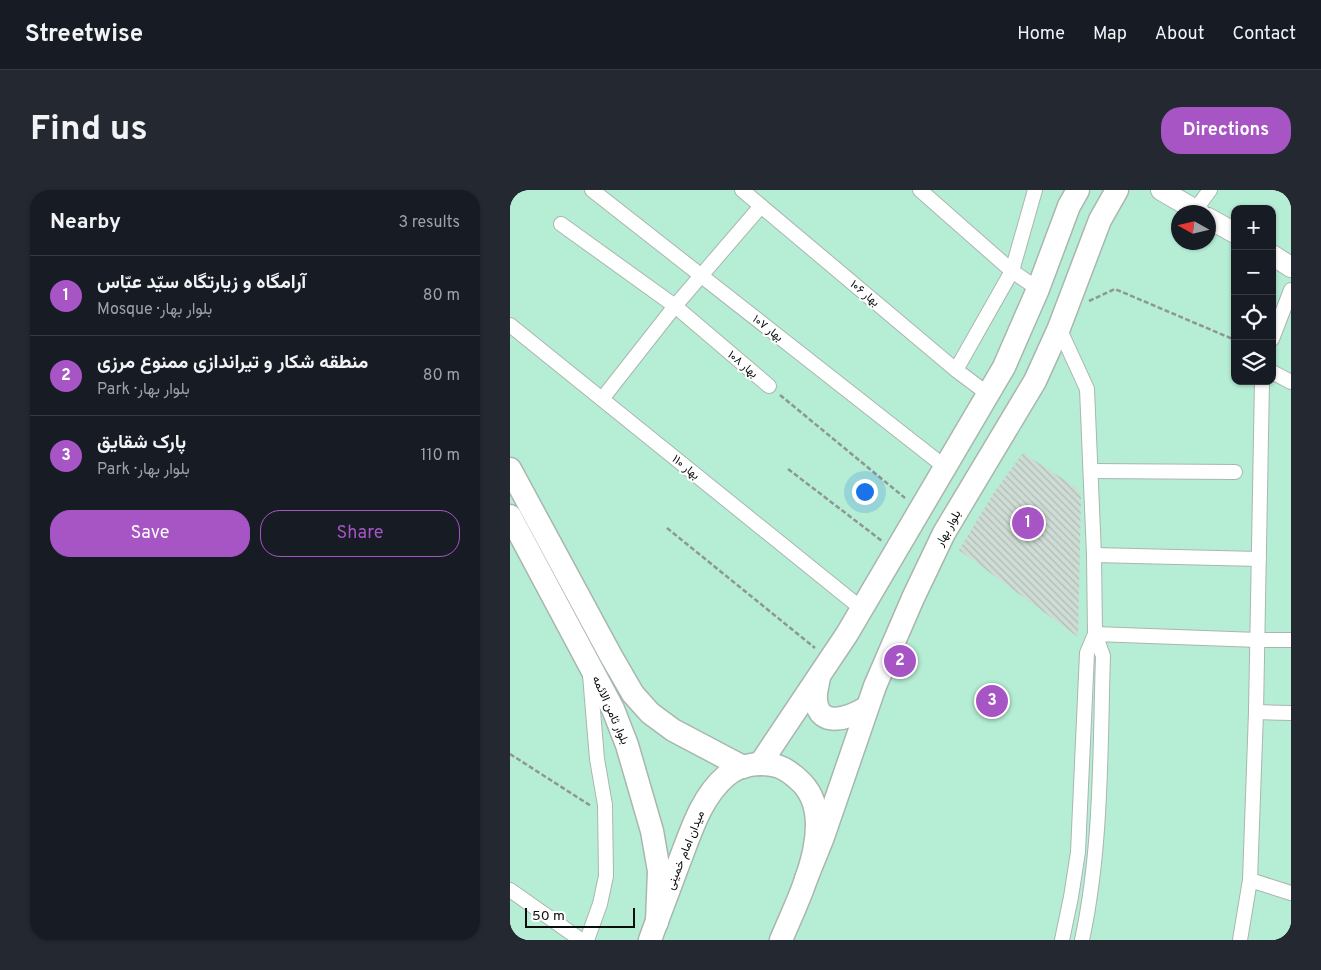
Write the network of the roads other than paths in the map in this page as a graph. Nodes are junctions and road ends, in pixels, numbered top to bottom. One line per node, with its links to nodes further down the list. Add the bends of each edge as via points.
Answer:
1 (592, 190): 18 (street, بهار ۱۰۷)
2 (742, 190): 11 (street, بهار ۱۰۶)
3 (920, 190): 17 (street)
4 (1035, 190): 17 (street)
5 (1078, 190): 19 (main road)
6 (1116, 190): 22 (main road, بلوار بهار, via 1100,220)
7 (1161, 190): 9 (street)
8 (1210, 190): 10 (street)
9 (1186, 205)
10 (1204, 205)
11 (761, 206): 18 (street); 25 (street, بهار ۱۰۶)
12 (1216, 222): 14 (street)
13 (561, 224): 21 (street, بهار ۱۰۸)
14 (1231, 231)
15 (1276, 258): 16 (street)
16 (1291, 266)
17 (1012, 271): 19 (street); 25 (street)
18 (701, 276): 21 (street); 32 (street, بهار ۱۰۷)
19 (1038, 289): 30 (main road, via 1004,367)
20 (1291, 290): 24 (street)
21 (675, 306): 29 (street, بهار ۱۰۸); 31 (street)
22 (1062, 320): 34 (street, via 1087,389); 45 (main road, بلوار بهار, via 1035,381 944,534)
23 (510, 325): 31 (street, بهار ۱۱۰)
24 (1276, 329)
25 (956, 370): 30 (street, بهار ۱۰۶)
26 (1276, 374): 27 (street)
27 (1291, 382)
28 (1262, 385): 38 (street)
29 (769, 386)
30 (988, 394): 32 (main road)
31 (602, 400): 39 (street, بهار ۱۱۰)
32 (945, 467): 39 (main road)
33 (510, 469): 48 (main road, بلوار ثامن الائمه, via 633,694 650,713 673,730)
34 (1091, 471): 35 (street); 37 (street)
35 (1235, 472)
36 (510, 516): 43 (main road, بلوار ثامن الائمه)
37 (1094, 555): 38 (street); 40 (street)
38 (1259, 559): 41 (street)
39 (862, 608): 44 (main road)
40 (1095, 634): 41 (street); 57 (street, via 1086,653 1078,852); 58 (street, via 1103,656 1098,830)
41 (1258, 640): 42 (street); 46 (street)
42 (1291, 640)
43 (589, 662): 53 (main road, بلوار ثامن الائمه, via 613,709 652,830 659,871); 55 (street, via 605,814 606,876)
44 (825, 668): 45 (main road, via 816,702 820,712 839,719); 48 (main road)
45 (866, 708): 49 (main road, بلوار بهار)
46 (1256, 712): 47 (street); 50 (street)
47 (1291, 713)
48 (751, 766): 49 (main road, via 778,767 794,775 807,788 814,804 816,838); 53 (main road, میدان امام خمینی, via 727,776 702,808)
49 (806, 879): 56 (main road)
50 (1250, 880): 52 (street); 59 (street)
51 (510, 890): 54 (street)
52 (1291, 893)
53 (654, 931)
54 (581, 940)
55 (587, 940)
56 (781, 940)
57 (1062, 940)
58 (1082, 940)
59 (1240, 940)

